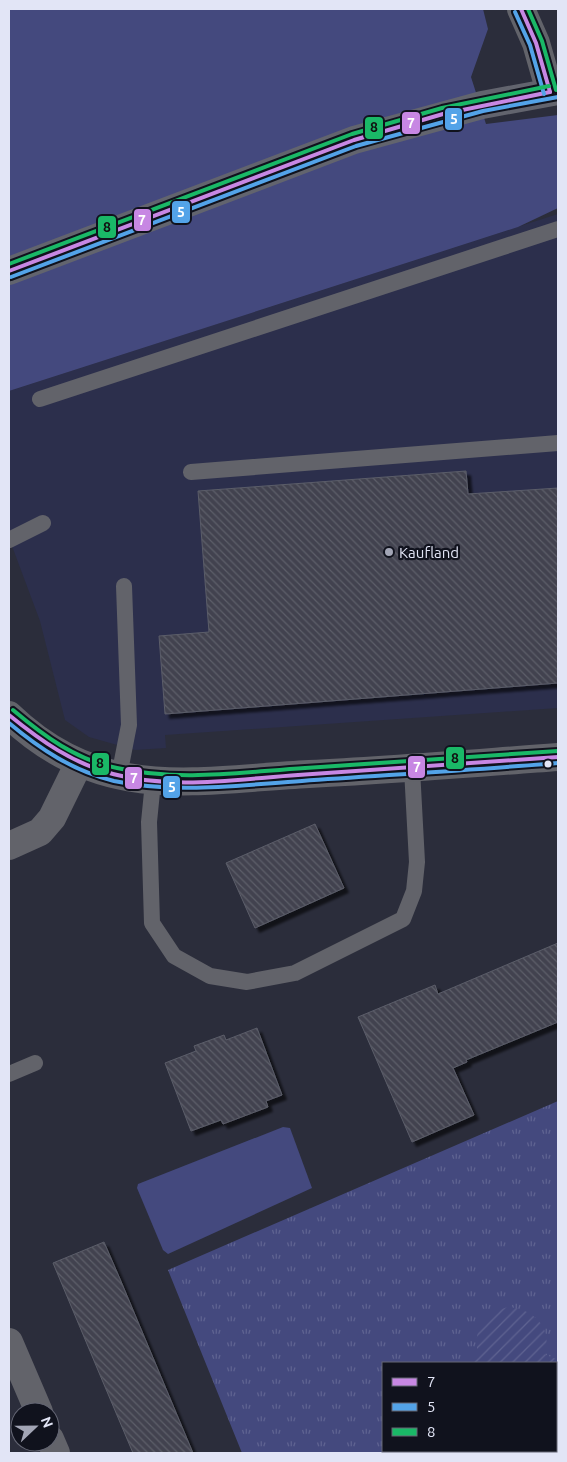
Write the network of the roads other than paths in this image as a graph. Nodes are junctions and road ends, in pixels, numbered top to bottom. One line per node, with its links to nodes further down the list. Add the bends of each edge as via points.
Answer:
1 (521, 9): 2 (street)
2 (554, 92): 4 (main road, via 453,112 354,140)
3 (558, 229): 5 (lane)
4 (9, 271)
5 (40, 399)
6 (558, 443): 7 (lane)
7 (191, 472)
8 (43, 523): 9 (lane)
9 (9, 540)
10 (124, 586): 15 (lane, via 129,725)
11 (9, 715): 13 (street, via 44,743)
12 (558, 757): 14 (street)
13 (78, 763): 15 (street); 17 (street, via 52,818 40,832)
14 (412, 769): 16 (street, via 224,781); 16 (lane, via 417,862 414,891 403,919 295,973 247,982 210,976 174,956 152,924 149,822)
15 (119, 776): 16 (street)
16 (153, 782)
17 (9, 846)
18 (35, 1063): 19 (lane)
19 (9, 1074)
20 (9, 1342): 21 (street)
21 (35, 1402)

